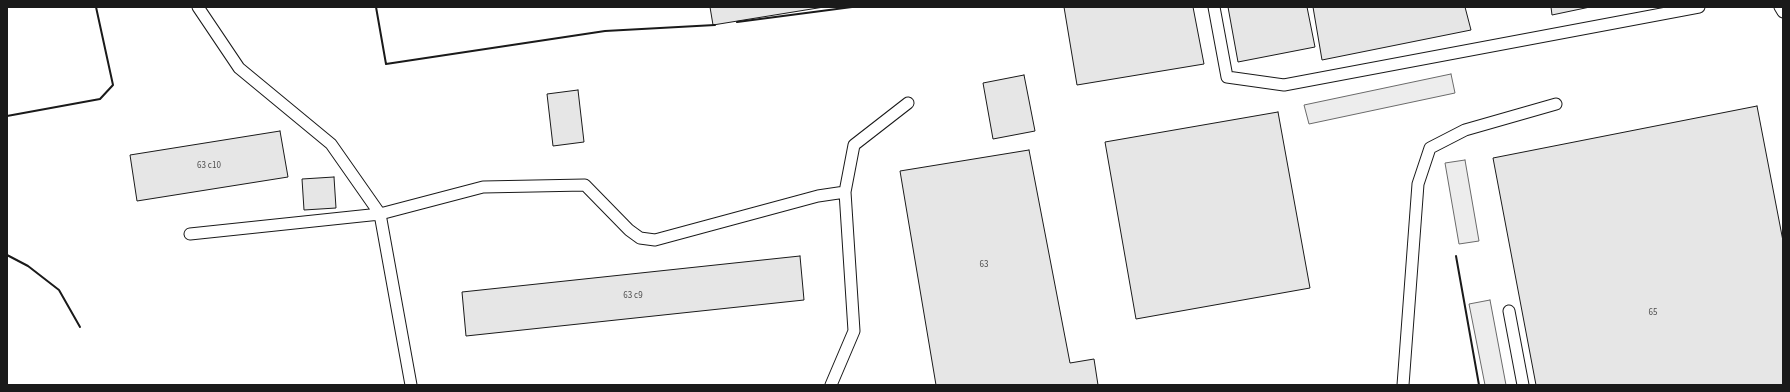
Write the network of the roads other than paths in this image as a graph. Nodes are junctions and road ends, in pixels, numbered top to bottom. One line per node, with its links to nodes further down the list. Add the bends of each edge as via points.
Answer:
1 (198, 7): 9 (lane, via 239,68 331,144)
2 (1214, 7): 3 (lane, via 1227,77 1284,85)
3 (1699, 7)
4 (1780, 7): 5 (lane)
5 (1783, 12)
6 (908, 104): 8 (lane, via 854,145)
7 (1556, 104): 14 (lane, via 1465,130 1430,148 1418,184)
8 (845, 192): 9 (lane, via 818,196 655,240 640,238 629,230 585,185 483,187); 13 (lane, via 854,331)
9 (380, 214): 10 (lane); 12 (lane)
10 (190, 234)
11 (1509, 311): 15 (lane)
12 (411, 385)
13 (831, 385)
14 (1403, 385)
15 (1523, 385)

